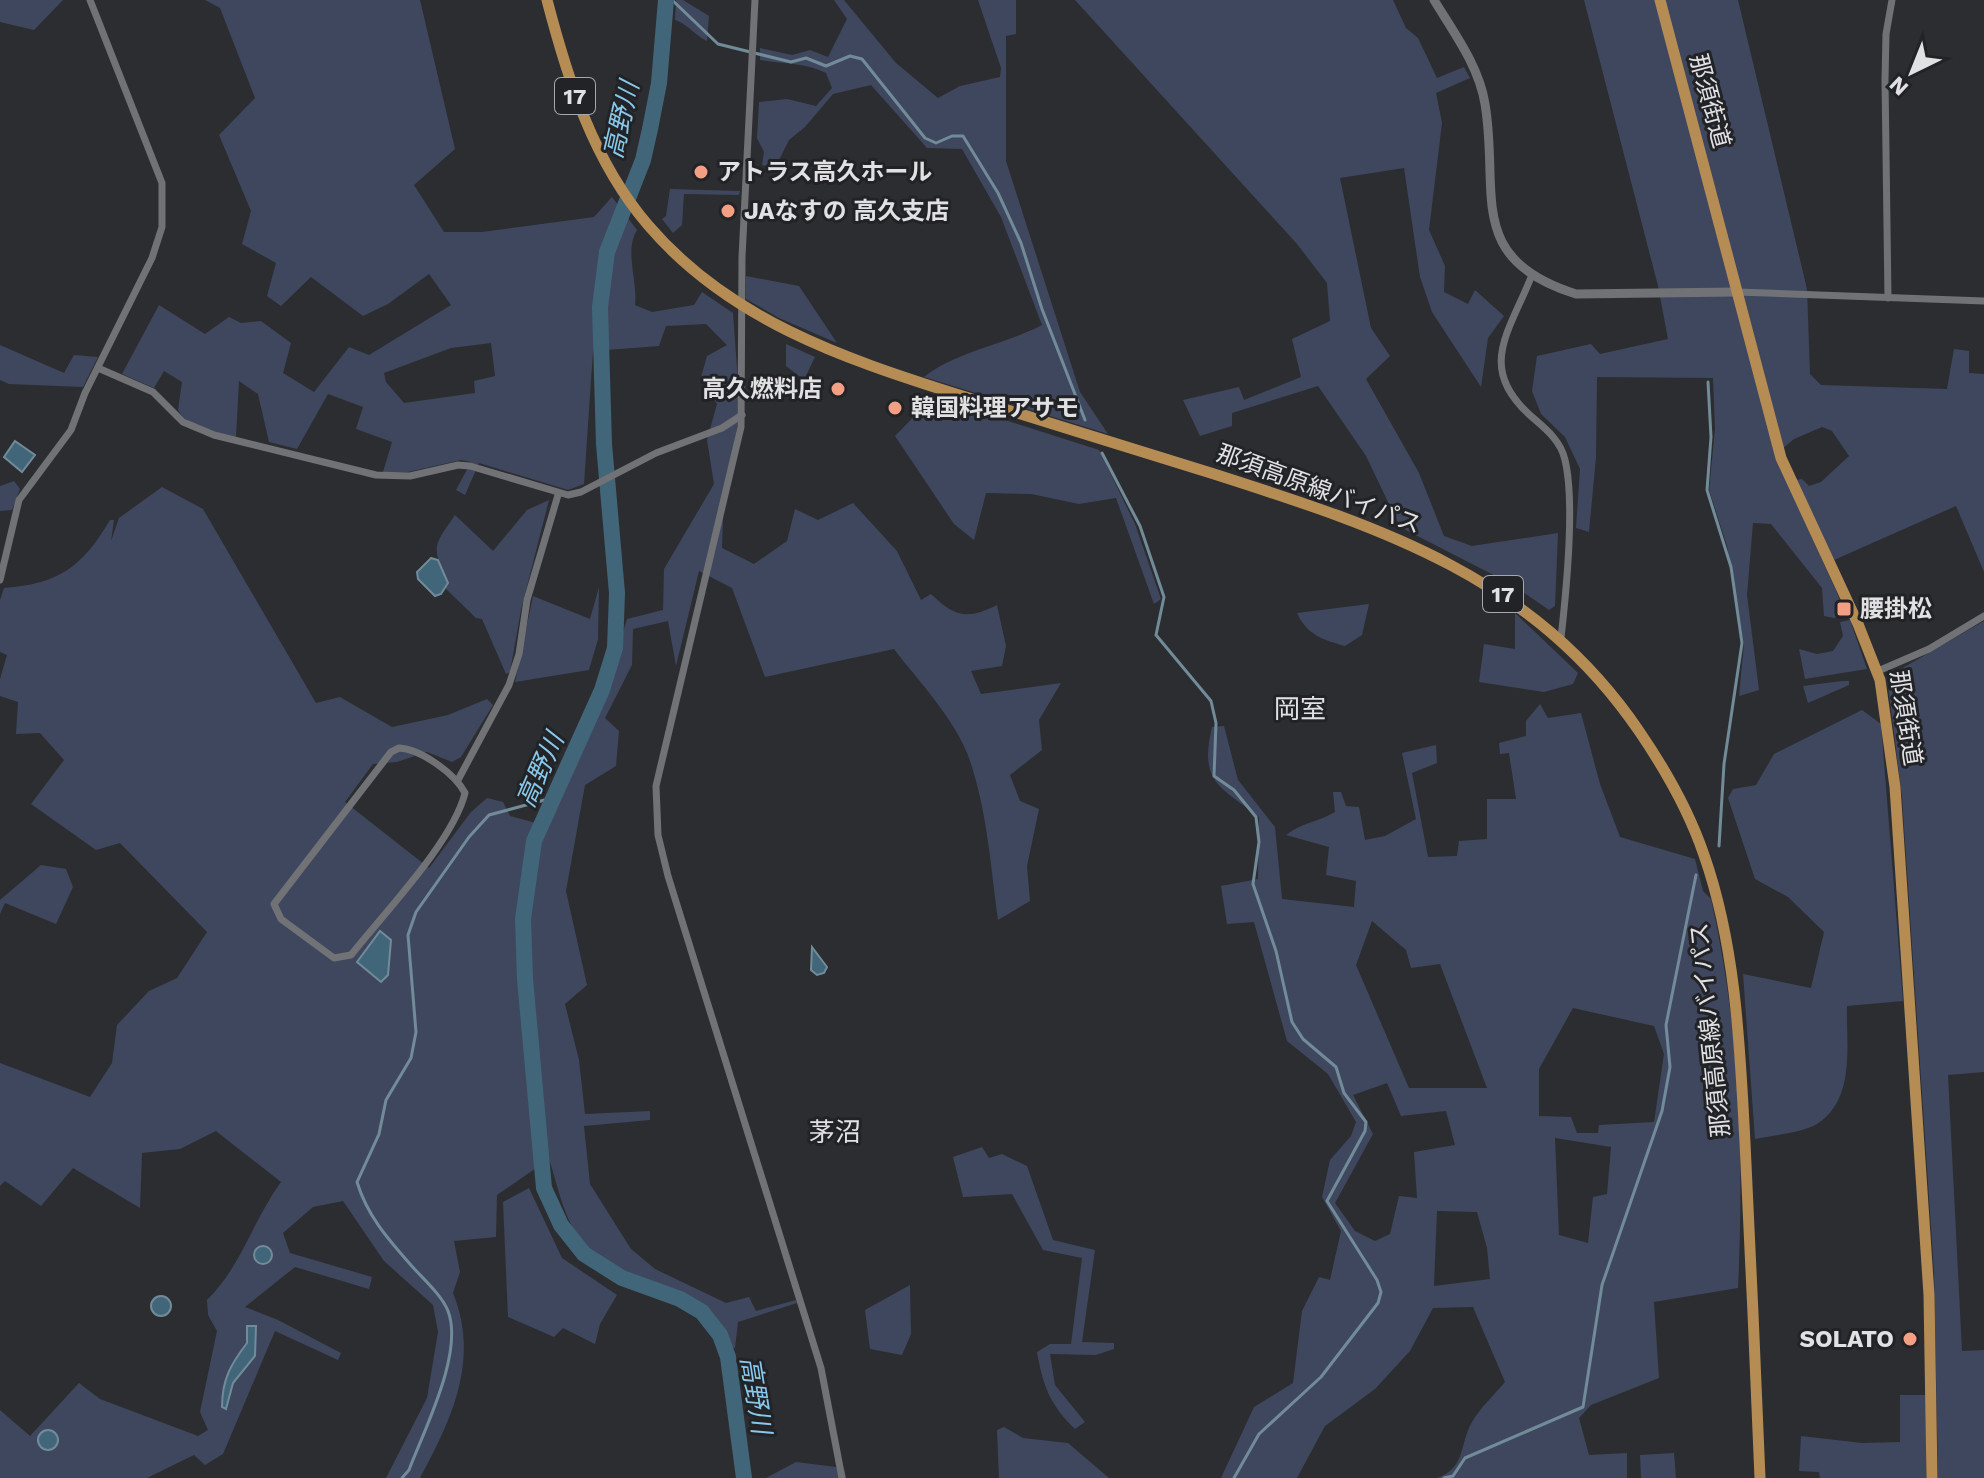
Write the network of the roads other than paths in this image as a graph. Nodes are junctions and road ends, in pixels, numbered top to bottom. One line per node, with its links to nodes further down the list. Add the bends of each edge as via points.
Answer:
1 (90, 0): 12 (street, via 162,183 164,212 152,258)
2 (547, 0): 11 (main road, 那須高原線バイパス / 17, via 574,93 620,186 676,253)
3 (755, 0): 11 (street)
4 (1434, 0): 7 (street, via 1481,86 1496,228 1507,250)
5 (1660, 0): 8 (main road, 那須街道)
6 (1892, 0): 9 (street, via 1885,80)
7 (1532, 275): 8 (street, via 1576,294); 17 (street, via 1503,347 1500,376 1514,402 1547,430 1565,459)
8 (1737, 292): 9 (street); 18 (main road, 那須街道, via 1781,458)
9 (1888, 298): 10 (street)
10 (1984, 301)
11 (742, 308): 13 (street); 17 (main road, 那須高原線バイパス / 17, via 895,375 1353,520 1482,581)
12 (98, 368): 14 (street, via 153,392 183,422 214,435 376,475 410,476 470,466); 15 (street, via 71,430 19,500)
13 (742, 415): 14 (street, via 581,492); 20 (street, via 656,786 656,822 696,970 821,1368)
14 (558, 495): 19 (street, via 509,685)
15 (0, 580)
16 (1984, 616): 18 (street)
17 (1561, 638): 21 (main road, 那須高原線バイパス / 17, via 1606,685 1669,777 1705,856 1723,927 1742,1087)
18 (1878, 671): 22 (main road, 那須街道, via 1895,787 1905,919 1929,1295)
19 (458, 780): 19 (street, via 465,793 457,818 351,955 327,955 275,911 277,895 391,752 410,749)
20 (842, 1478)
21 (1760, 1478)
22 (1932, 1478)

